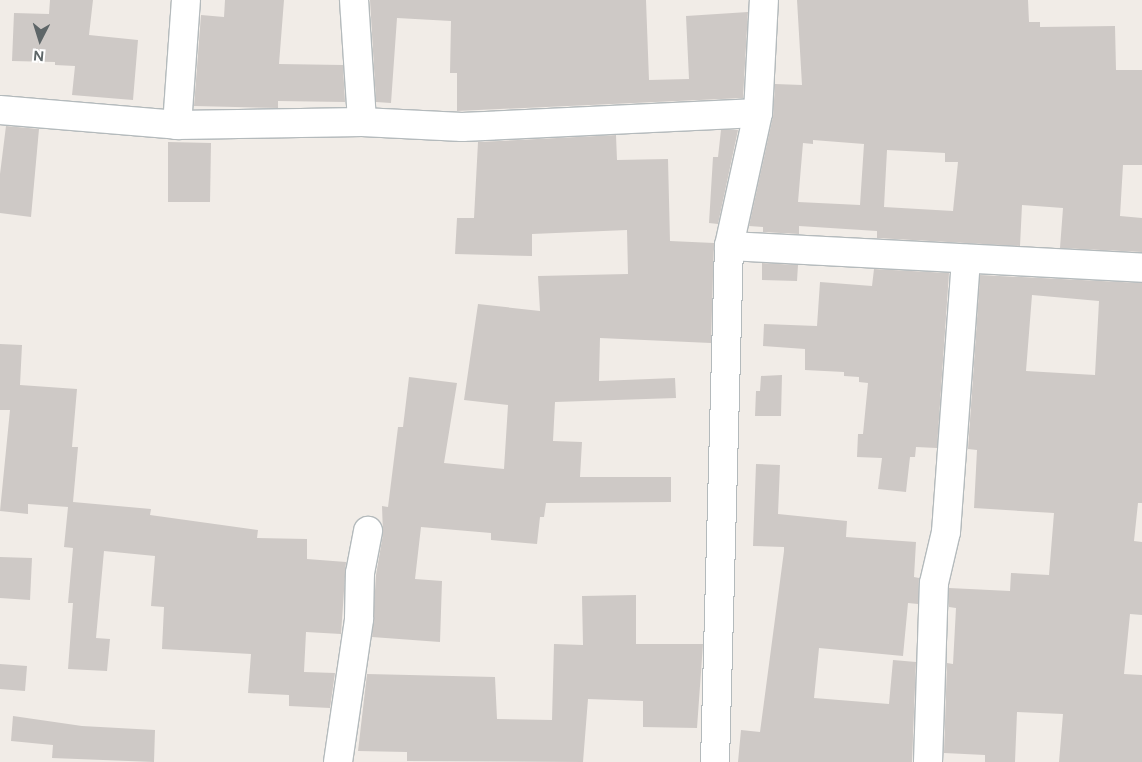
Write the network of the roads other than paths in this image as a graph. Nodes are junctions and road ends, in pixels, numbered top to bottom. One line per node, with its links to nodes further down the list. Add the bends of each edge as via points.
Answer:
1 (186, 0): 7 (street)
2 (354, 0): 6 (street)
3 (764, 0): 5 (street)
4 (0, 110): 7 (street)
5 (758, 113): 6 (street, via 462,128); 8 (street)
6 (362, 122): 7 (street)
7 (177, 125)
8 (729, 246): 9 (street); 13 (street)
9 (966, 259): 10 (street); 14 (street, via 946,532 934,583)
10 (1142, 268)
11 (368, 531): 12 (street, via 360,573 359,619)
12 (338, 762)
13 (715, 762)
14 (928, 762)

